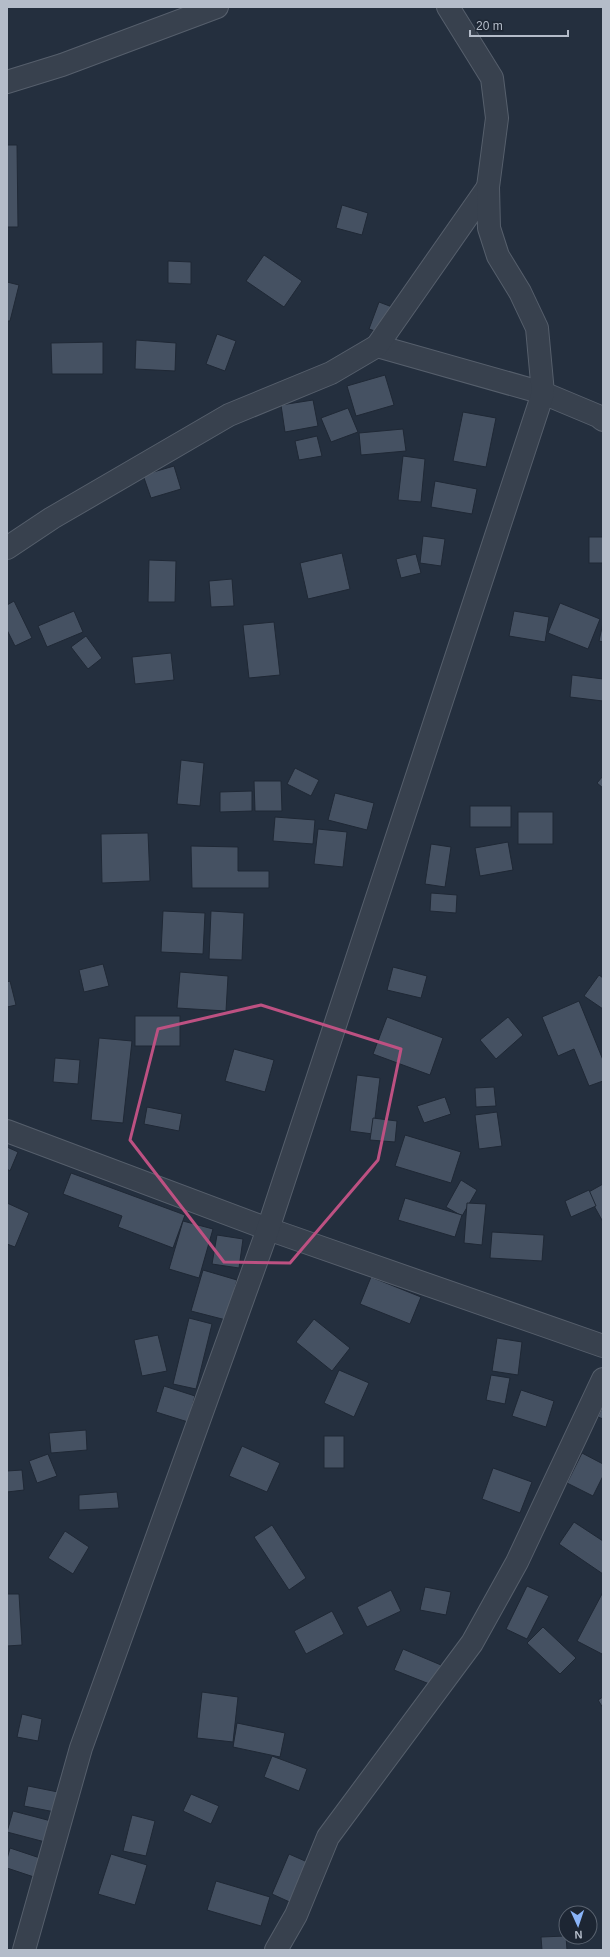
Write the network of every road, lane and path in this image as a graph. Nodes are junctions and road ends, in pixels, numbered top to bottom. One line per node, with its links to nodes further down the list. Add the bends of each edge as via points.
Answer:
1 (217, 7): 3 (street, via 62,65)
2 (448, 7): 4 (street, via 492,78 497,118)
3 (7, 82)
4 (488, 187): 5 (street); 6 (street, via 489,228 498,256 520,292 537,328)
5 (377, 346): 6 (street); 8 (street, via 331,373 229,415 52,518)
6 (543, 393): 7 (street); 10 (street)
7 (603, 420)
8 (7, 548)
9 (7, 1130): 10 (street)
10 (268, 1229): 11 (street); 13 (street, via 81,1748)
11 (603, 1346)
12 (603, 1379): 14 (street, via 517,1562 472,1643 328,1837 296,1915)
13 (24, 1950)
14 (276, 1950)

